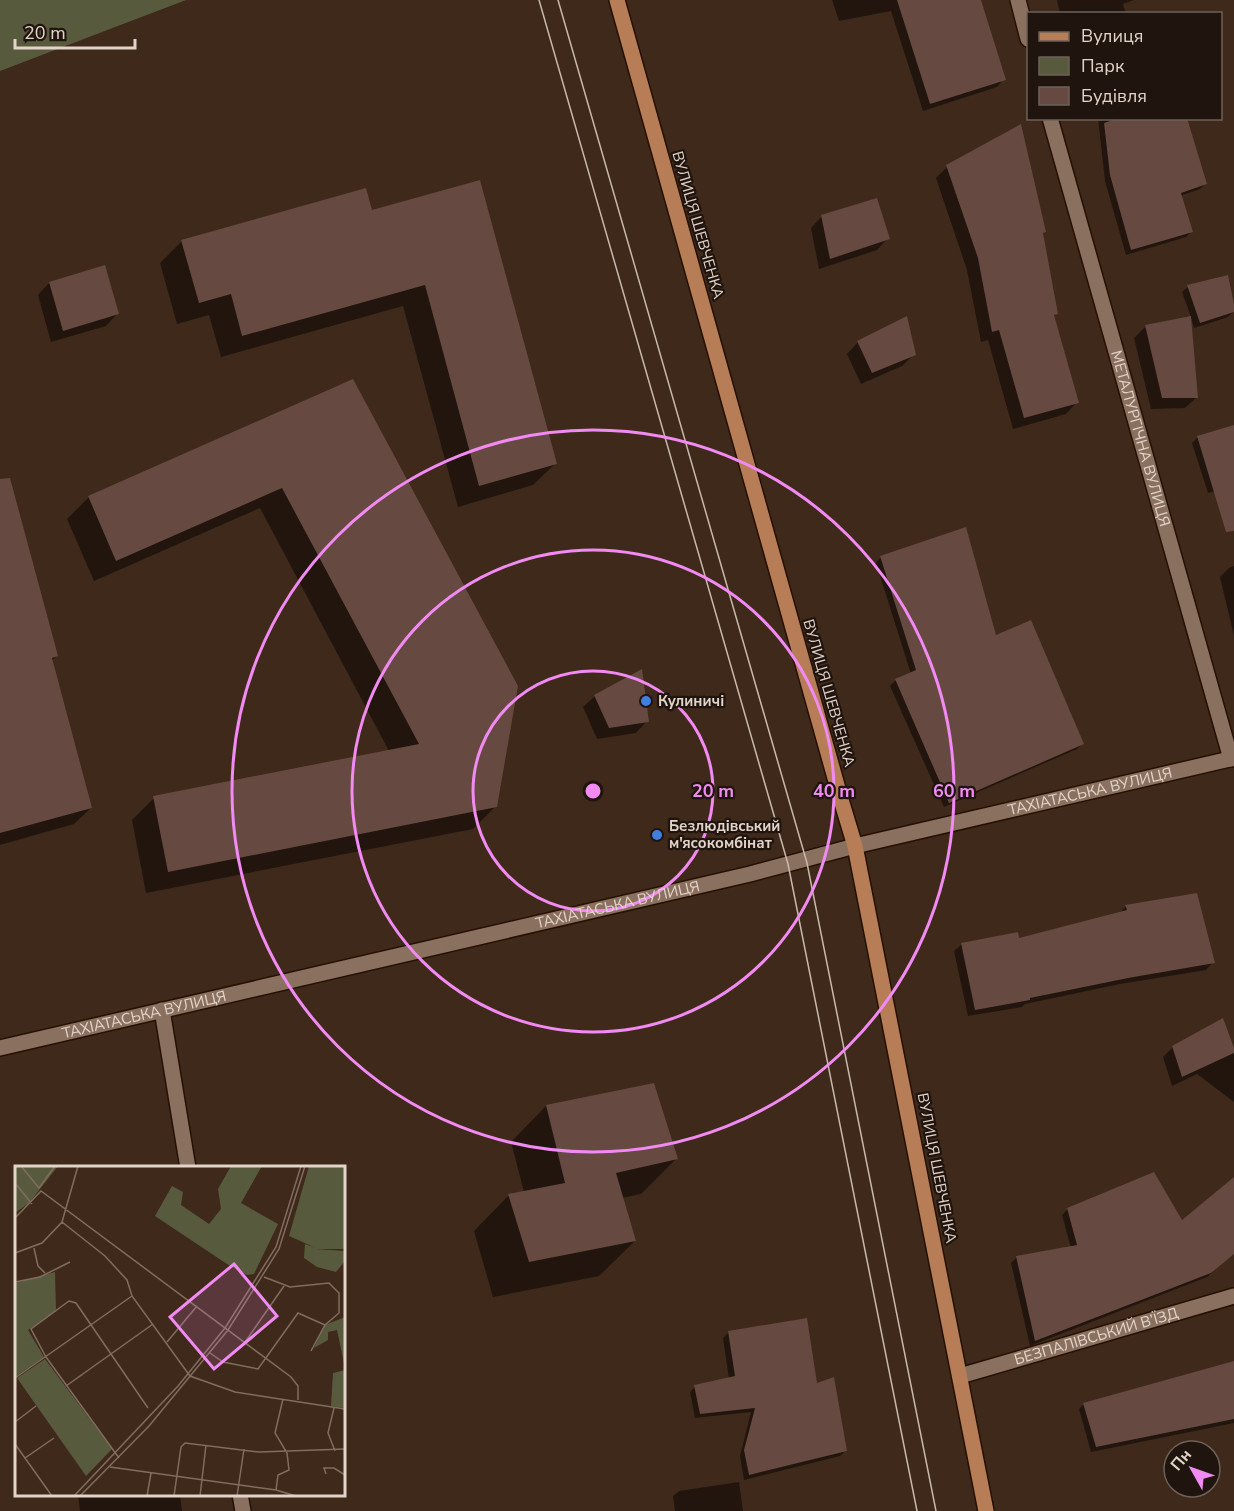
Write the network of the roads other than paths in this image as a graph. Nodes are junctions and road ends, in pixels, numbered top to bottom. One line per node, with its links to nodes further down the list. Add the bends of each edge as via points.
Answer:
1 (617, 0): 6 (main road, ВУЛИЦЯ ШЕВЧЕНКА)
2 (1018, 0): 3 (street)
3 (1027, 32)
4 (1051, 120): 5 (street, МЕТАЛУРГІЧНА ВУЛИЦЯ)
5 (1233, 759): 6 (street, ТАХІАТАСЬКА ВУЛИЦЯ)
6 (855, 846): 7 (street, ТАХІАТАСЬКА ВУЛИЦЯ, via 750,874); 11 (main road, ВУЛИЦЯ ШЕВЧЕНКА)
7 (162, 1010): 8 (street, ТАХІАТАСЬКА ВУЛИЦЯ); 9 (street)
8 (0, 1048)
9 (188, 1166)
10 (1234, 1296): 11 (street, БЕЗПАЛІВСЬКИЙ В’ЇЗД)
11 (960, 1376): 14 (main road, ВУЛИЦЯ ШЕВЧЕНКА)
12 (240, 1496): 13 (street)
13 (243, 1511)
14 (986, 1511)

